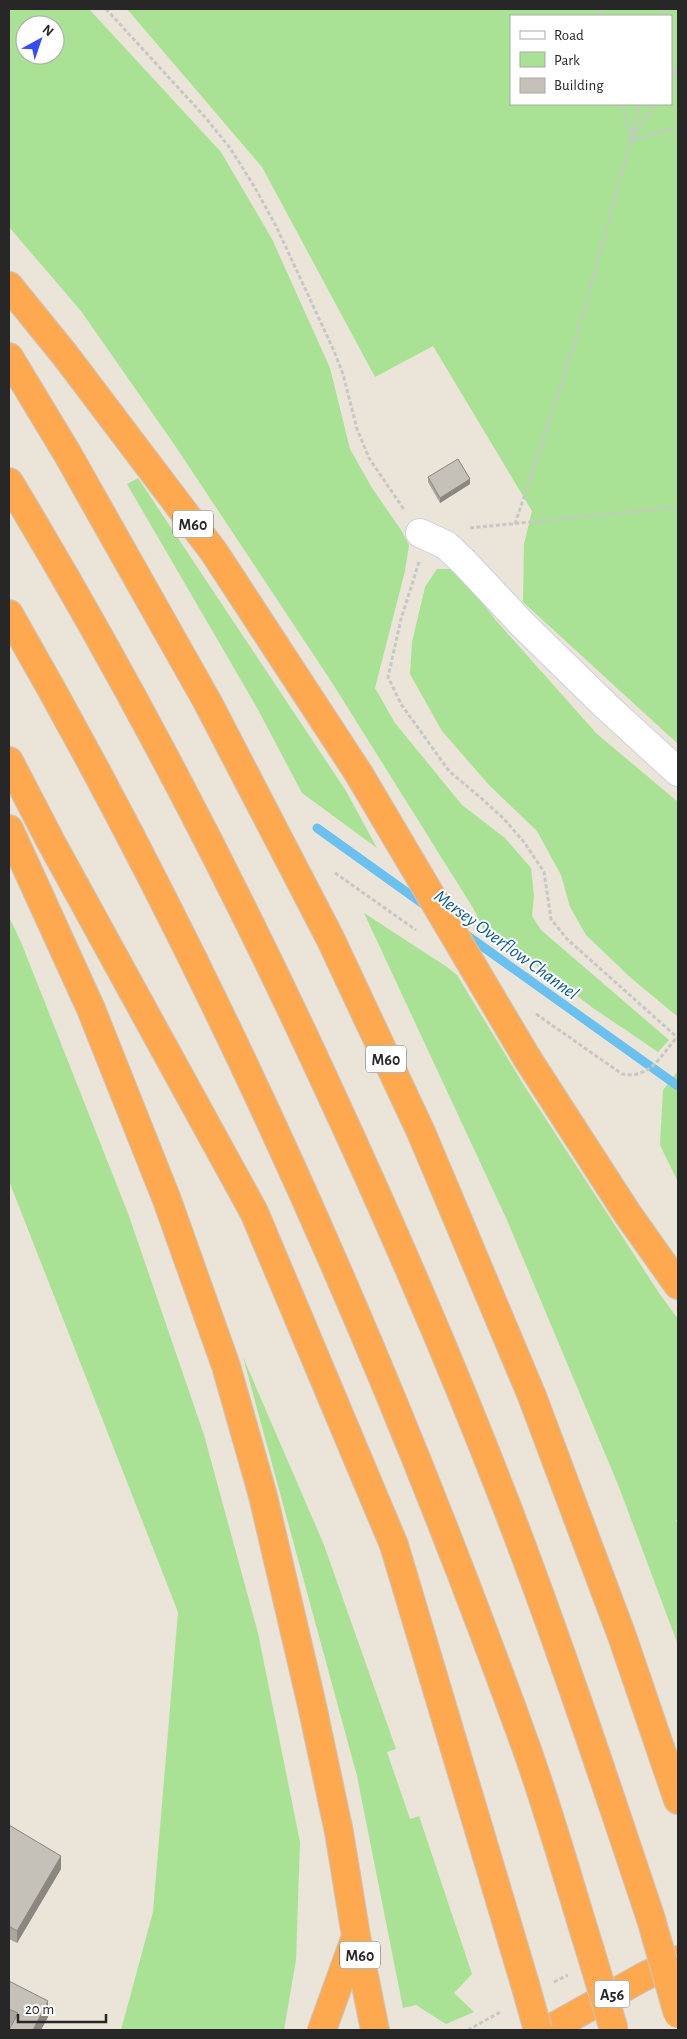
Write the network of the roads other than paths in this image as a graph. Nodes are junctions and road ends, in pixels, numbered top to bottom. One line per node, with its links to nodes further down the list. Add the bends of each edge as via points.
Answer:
1 (9, 286): 9 (highway, M60, bridge, via 214,552 359,774 527,1058 627,1213)
2 (9, 357): 10 (highway, M60, via 207,701 330,938 421,1132 532,1396 622,1636)
3 (9, 482): 13 (highway, bridge, via 72,586 178,782 272,966 360,1156 431,1319 506,1506 580,1706 651,1919)
4 (420, 533): 7 (lane, via 446,545 523,625)
5 (9, 614): 18 (highway, bridge, via 139,851 214,998 370,1348 445,1530 527,1751)
6 (9, 761): 16 (highway, bridge, via 254,1212 394,1545)
7 (678, 772)
8 (9, 829): 11 (highway, M60, via 91,1008 167,1200 226,1366 263,1496 311,1701 339,1832)
9 (678, 1285)
10 (678, 1800)
11 (356, 1936): 14 (highway, M60); 15 (highway, M60)
12 (678, 1960): 17 (highway, A56)
13 (678, 2014)
14 (322, 2030)
15 (375, 2030)
16 (538, 2030)
17 (548, 2030)
18 (614, 2030)

